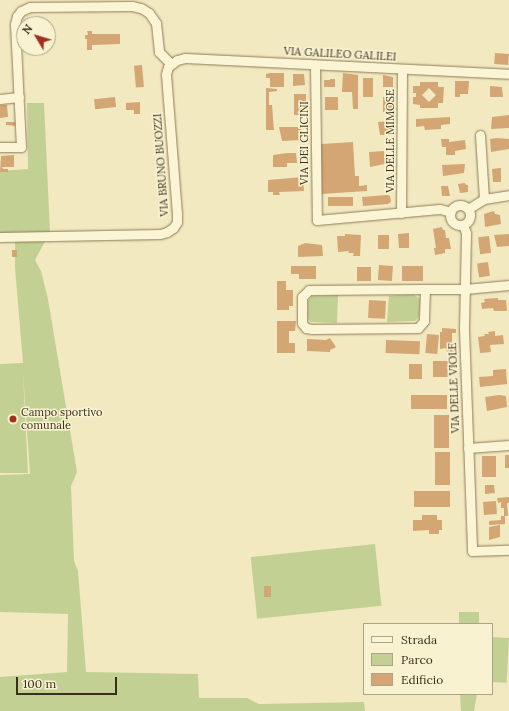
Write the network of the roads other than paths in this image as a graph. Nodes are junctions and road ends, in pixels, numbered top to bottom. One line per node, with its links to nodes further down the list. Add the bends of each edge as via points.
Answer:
1 (171, 64): 2 (street, VIA GALILEO GALILEI, via 185,58); 5 (street, via 158,52 156,23 149,12 140,8 30,7 21,11 15,24); 15 (street, VIA BRUNO BUOZZI, via 166,78 177,214 177,222 173,228 160,234)
2 (315, 65): 3 (street, VIA GALILEO GALILEI); 13 (street, VIA DEI GLICINI, via 317,220)
3 (402, 69): 4 (street, VIA GALILEO GALILEI); 13 (street, VIA DELLE MIMOSE)
4 (509, 74)
5 (19, 97): 6 (street); 8 (street, via 21,147)
6 (0, 99)
7 (480, 135): 10 (street)
8 (0, 148)
9 (509, 195): 10 (street)
10 (484, 199): 11 (street)
11 (468, 209): 12 (street, via 457,206); 14 (street, via 469,218)
12 (451, 212): 13 (street, via 440,209); 14 (street, via 452,221)
13 (401, 213)
14 (463, 225): 18 (street, VIA DELLE VIOLE, via 466,233)
15 (0, 237)
16 (509, 285): 18 (street)
17 (425, 289): 17 (street, via 309,290 302,297 302,323 312,330 418,328 424,321); 18 (street)
18 (465, 289): 20 (street, VIA DELLE VIOLE)
19 (509, 445): 20 (street)
20 (468, 448): 21 (street, VIA DELLE VIOLE, via 472,551)
21 (509, 550)

